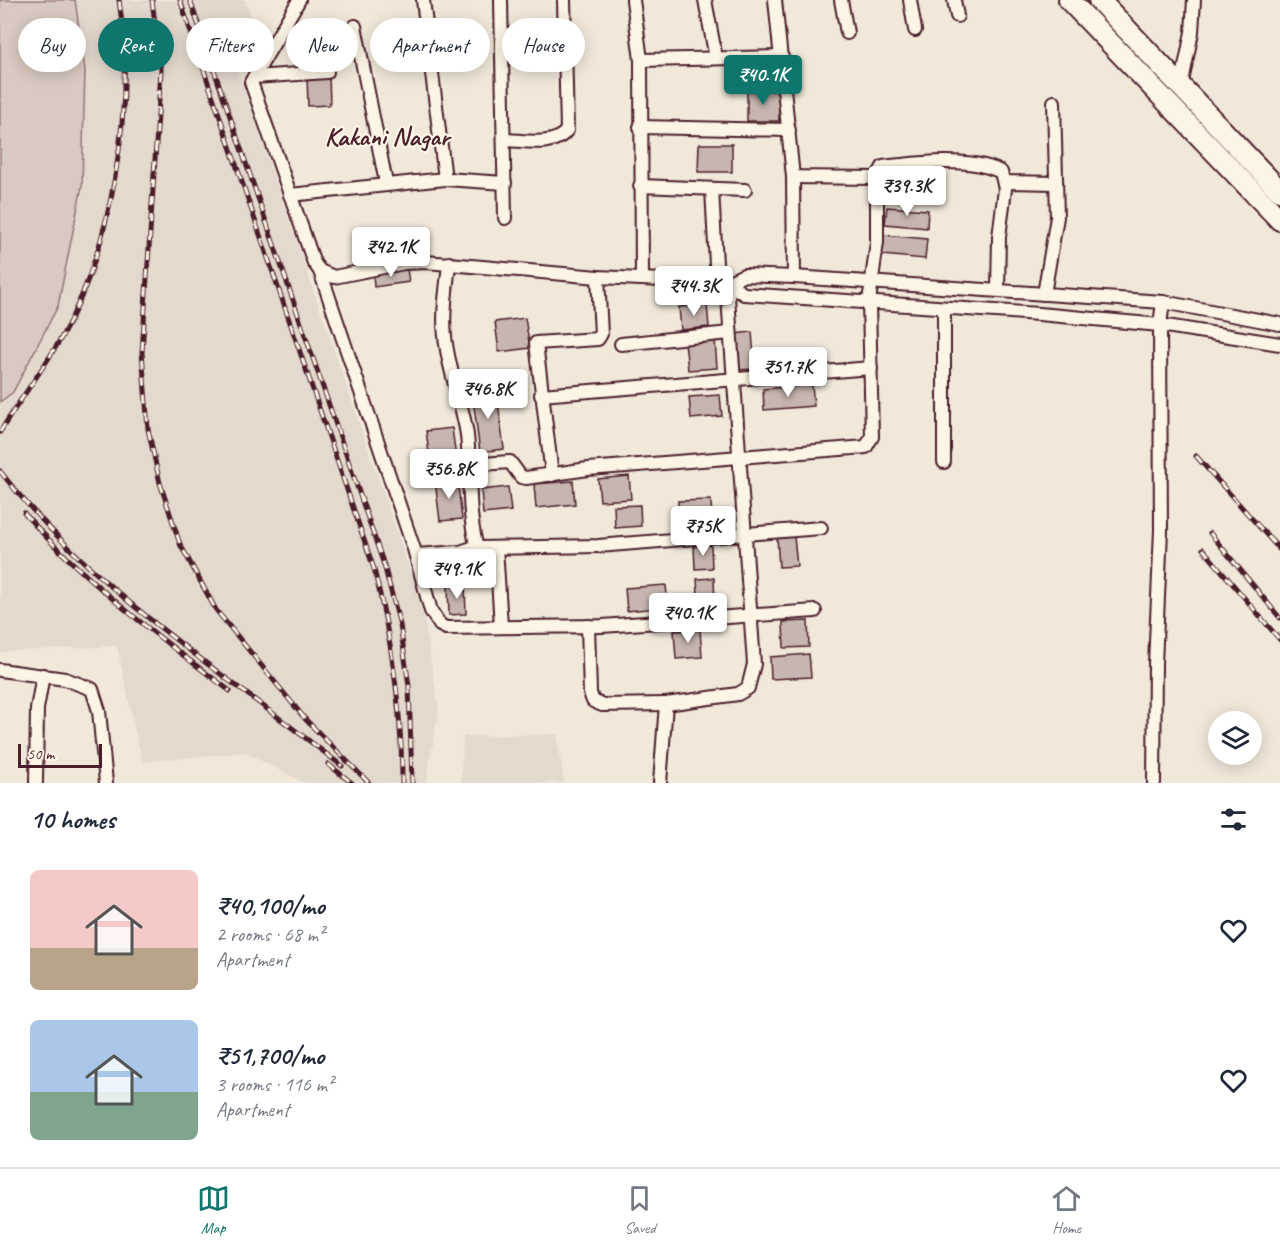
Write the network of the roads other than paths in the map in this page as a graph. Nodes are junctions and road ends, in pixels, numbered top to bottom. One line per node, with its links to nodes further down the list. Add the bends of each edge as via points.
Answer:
1 (299, 0): 22 (street)
2 (423, 0): 30 (street)
3 (501, 0): 27 (street)
4 (564, 0): 27 (street, via 567,130 554,141)
5 (633, 0): 20 (street)
6 (705, 0): 19 (street)
7 (775, 0): 18 (street)
8 (841, 0): 16 (street)
9 (910, 0): 15 (street)
10 (954, 0): 14 (street)
11 (1069, 0): 41 (main road)
12 (1099, 0): 23 (main road)
13 (1194, 0): 23 (street)
14 (957, 16)
15 (915, 30)
16 (847, 33)
17 (358, 41): 32 (street)
18 (782, 57): 19 (street); 26 (street)
19 (716, 58): 20 (street)
20 (641, 60): 25 (street)
21 (327, 72): 22 (street)
22 (254, 76): 39 (street, via 251,82)
23 (1181, 87): 38 (main road)
24 (1054, 102): 34 (street)
25 (640, 127): 26 (street); 35 (street)
26 (789, 130): 28 (street)
27 (504, 140): 33 (street)
28 (793, 177): 29 (street); 45 (street)
29 (878, 178): 31 (street, via 883,166 937,161 995,169); 48 (street, via 877,242)
30 (445, 179): 32 (street); 33 (street)
31 (1005, 182): 34 (street); 49 (street)
32 (386, 183): 39 (street)
33 (505, 183): 40 (street)
34 (1056, 183): 50 (street, via 1057,217)
35 (640, 186): 36 (street); 46 (street)
36 (712, 189): 37 (street); 47 (street)
37 (745, 190)
38 (1280, 191)
39 (290, 195): 43 (street)
40 (505, 218)
41 (1280, 220)
42 (448, 263): 43 (street, via 404,263 334,277); 44 (street); 64 (street, via 444,333 462,403)
43 (320, 271): 70 (street)
44 (598, 277): 46 (street); 61 (street, via 601,334 594,340 536,343)
45 (794, 277): 47 (street, via 744,276); 48 (street)
46 (642, 279): 47 (street)
47 (722, 283): 51 (street, via 744,294); 56 (street)
48 (870, 284): 49 (street); 51 (street)
49 (998, 290): 50 (street)
50 (1044, 294): 52 (street)
51 (869, 302): 53 (street); 59 (street)
52 (1163, 302): 54 (street); 55 (street)
53 (944, 308): 55 (street); 63 (street)
54 (1280, 324)
55 (1160, 325): 58 (street); 81 (street, via 1161,541)
56 (730, 333): 57 (street); 60 (street)
57 (621, 344)
58 (1280, 344)
59 (871, 368): 60 (street); 62 (street, via 872,437 864,449)
60 (733, 379): 61 (street); 62 (street)
61 (541, 395): 65 (street)
62 (739, 456): 65 (street); 67 (street)
63 (944, 462)
64 (468, 465): 65 (street, via 510,462 521,477); 68 (street, via 471,521)
65 (552, 475)
66 (821, 528): 67 (street)
67 (745, 535): 69 (street, via 598,546); 72 (street)
68 (478, 546): 69 (street); 70 (street, via 460,552)
69 (496, 548): 73 (street)
70 (416, 555): 73 (street, via 431,611 440,625)
71 (815, 611): 72 (street)
72 (752, 616): 74 (street); 77 (street, via 754,664 748,688 723,697)
73 (501, 626): 74 (street)
74 (588, 626): 77 (street, via 593,701 602,705)
75 (0, 670): 76 (street)
76 (43, 675): 78 (street, via 37,709); 79 (street, via 86,686 96,694)
77 (666, 704): 80 (street)
78 (36, 783)
79 (106, 783)
80 (660, 783)
81 (1154, 783)

